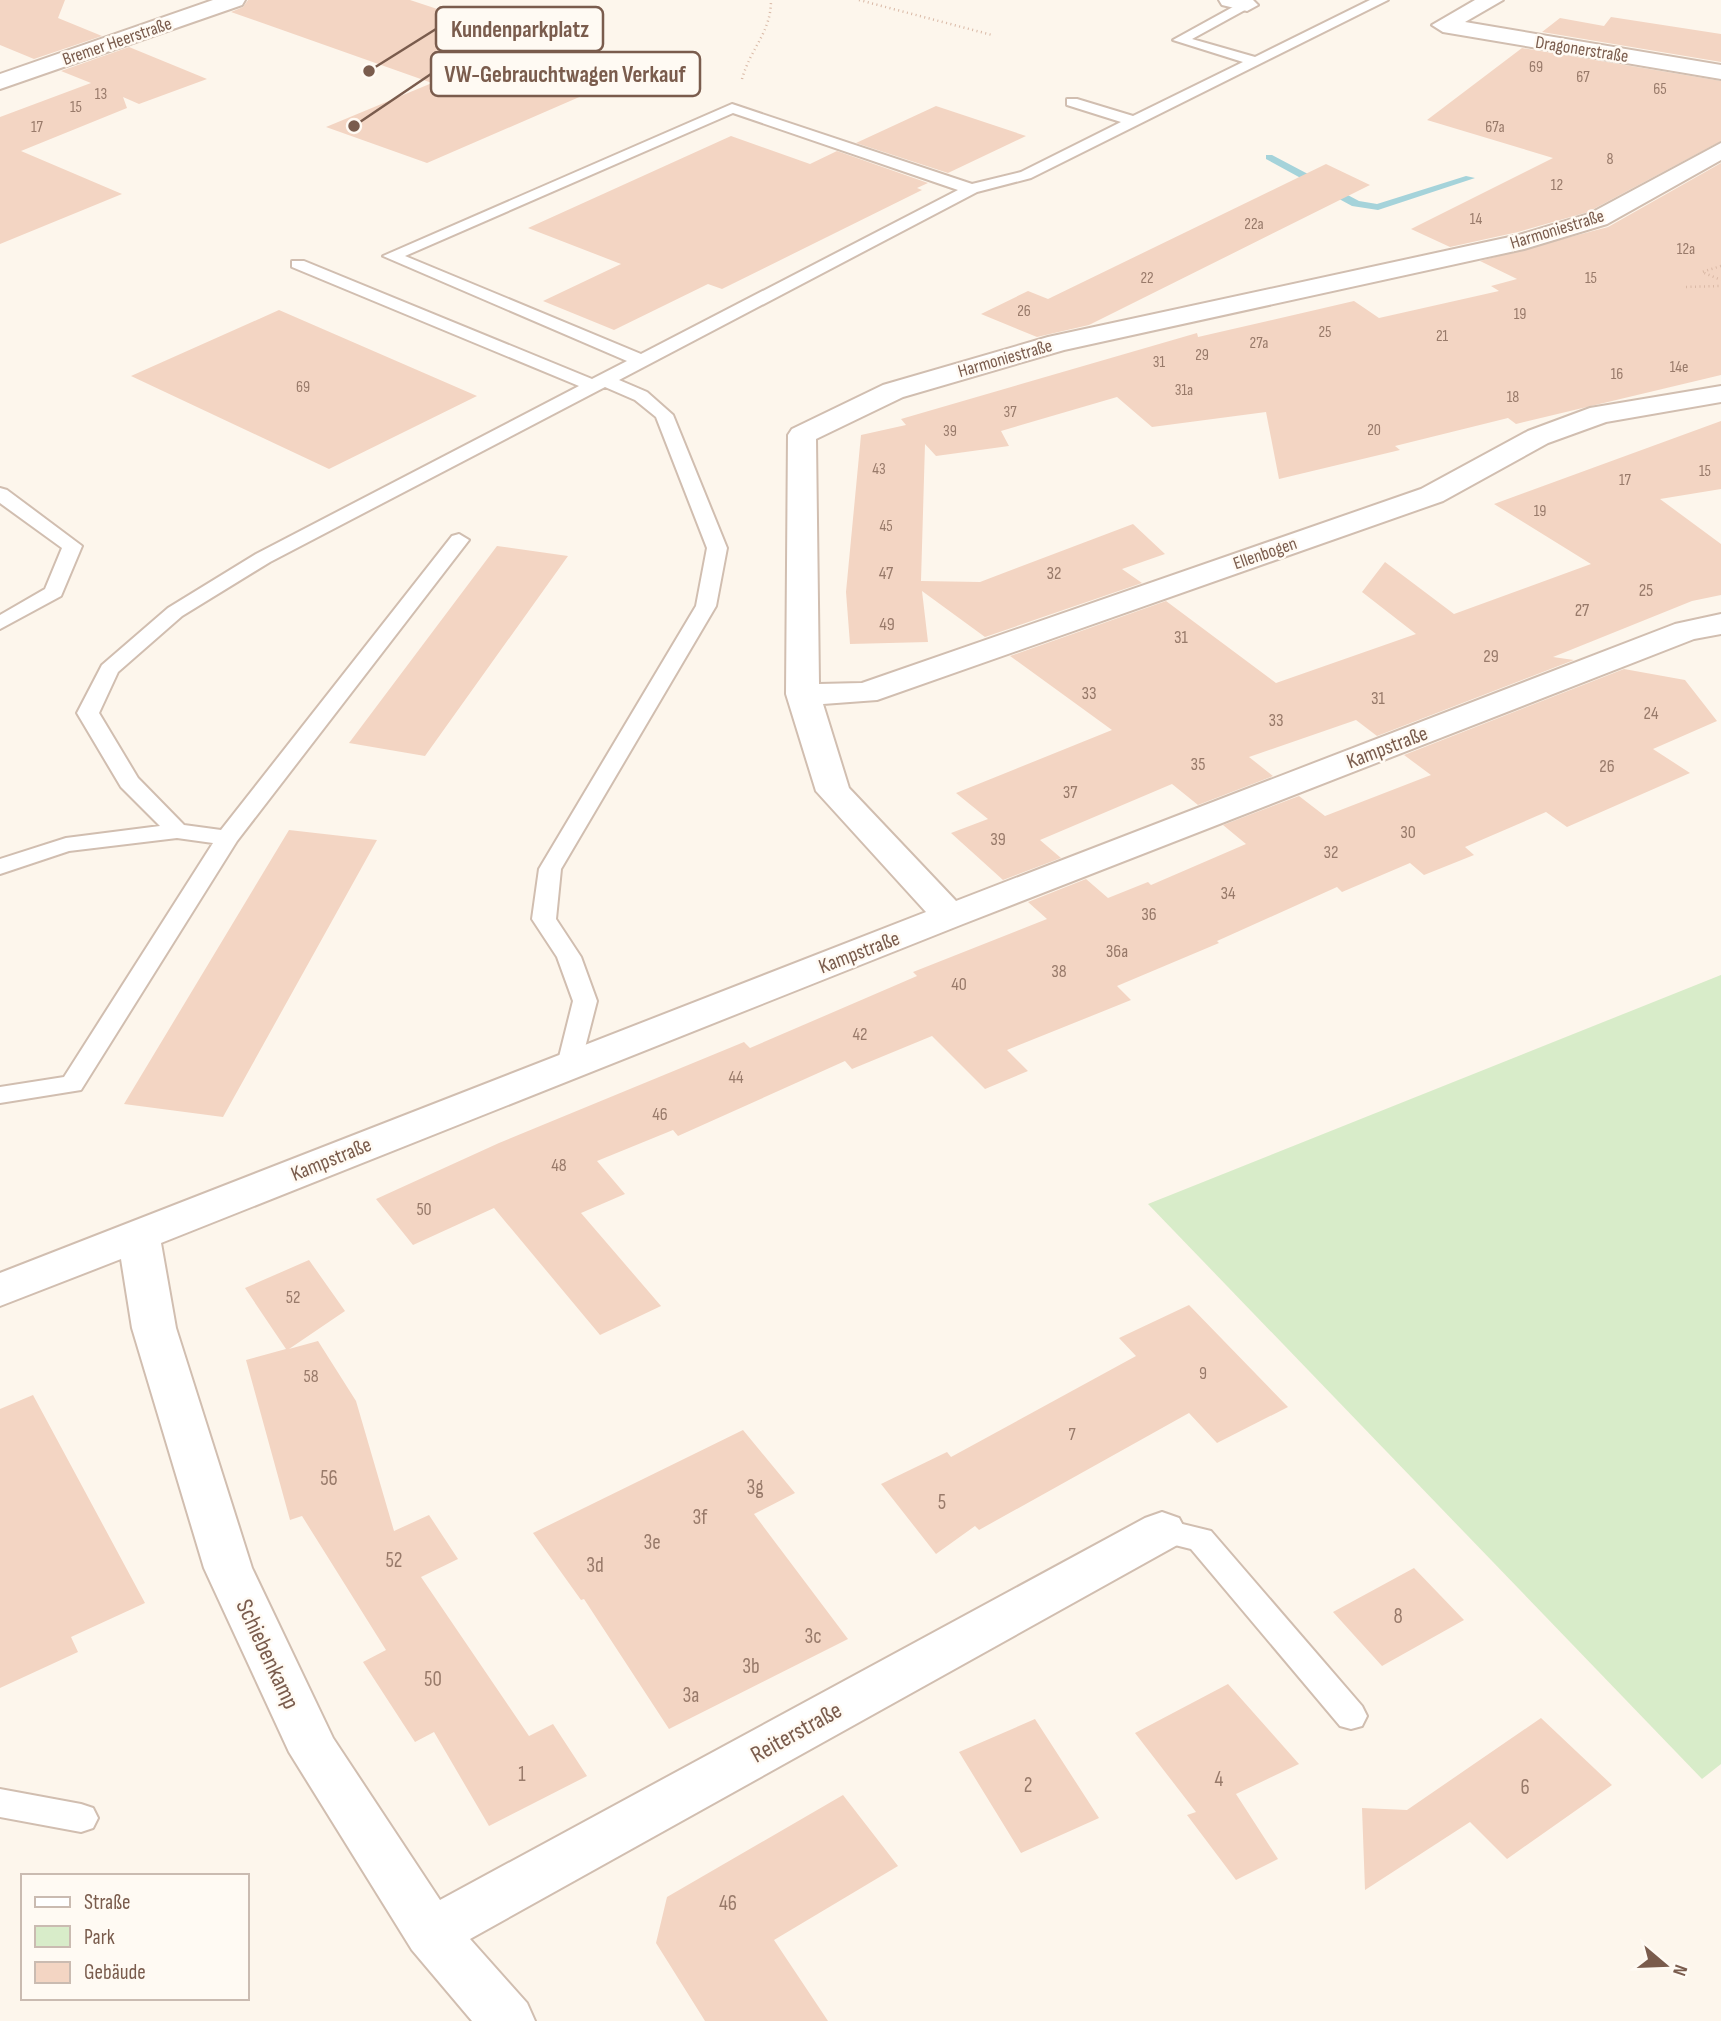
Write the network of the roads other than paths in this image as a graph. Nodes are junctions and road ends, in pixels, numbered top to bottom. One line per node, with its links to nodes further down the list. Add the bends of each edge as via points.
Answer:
1 (234, 0): 7 (street, Bremer Heerstraße)
2 (1381, 0): 5 (lane)
3 (1492, 0): 6 (street, Dragonerstraße, via 1443,25)
4 (1238, 2): 5 (lane, via 1180,40)
5 (1255, 61): 9 (lane)
6 (1721, 72)
7 (0, 82)
8 (1072, 102): 9 (lane)
9 (1135, 122): 11 (lane, via 1026,175)
10 (1721, 150): 20 (street, Harmoniestraße, via 1624,206 1578,225 1524,241 1058,343 893,391 802,435)
11 (971, 189): 13 (lane); 13 (lane, via 732,108 391,256)
12 (298, 264): 14 (lane)
13 (642, 361): 14 (lane)
14 (599, 383): 21 (lane, via 263,558 175,612 109,669 88,713 129,782); 25 (lane, via 641,396 664,415 717,548 706,606 550,869 544,919 569,957 585,1002)
15 (1721, 394): 20 (street, Ellenbogen, via 1600,414 1538,437 1432,495 865,693)
16 (0, 494): 18 (lane, via 72,546 54,592)
17 (459, 540): 22 (lane)
18 (0, 623)
19 (1721, 624): 24 (street, Kampstraße, via 1686,631)
20 (803, 694): 24 (street, Harmoniestraße, via 833,791)
21 (177, 831): 22 (lane); 23 (lane, via 66,845)
22 (227, 838): 26 (lane, via 72,1084)
23 (0, 867)
24 (950, 916): 25 (street, Kampstraße)
25 (570, 1065): 27 (street, Kampstraße)
26 (0, 1095)
27 (138, 1236): 28 (street, Kampstraße); 33 (street, Schiebenkamp, via 154,1328 228,1568 314,1752)
28 (0, 1290)
29 (1162, 1531): 30 (lane, via 1200,1539); 33 (street, Reiterstraße)
30 (1352, 1716)
31 (0, 1803): 32 (lane)
32 (81, 1818)
33 (431, 1933): 34 (street, Schiebenkamp)
34 (507, 2021)

